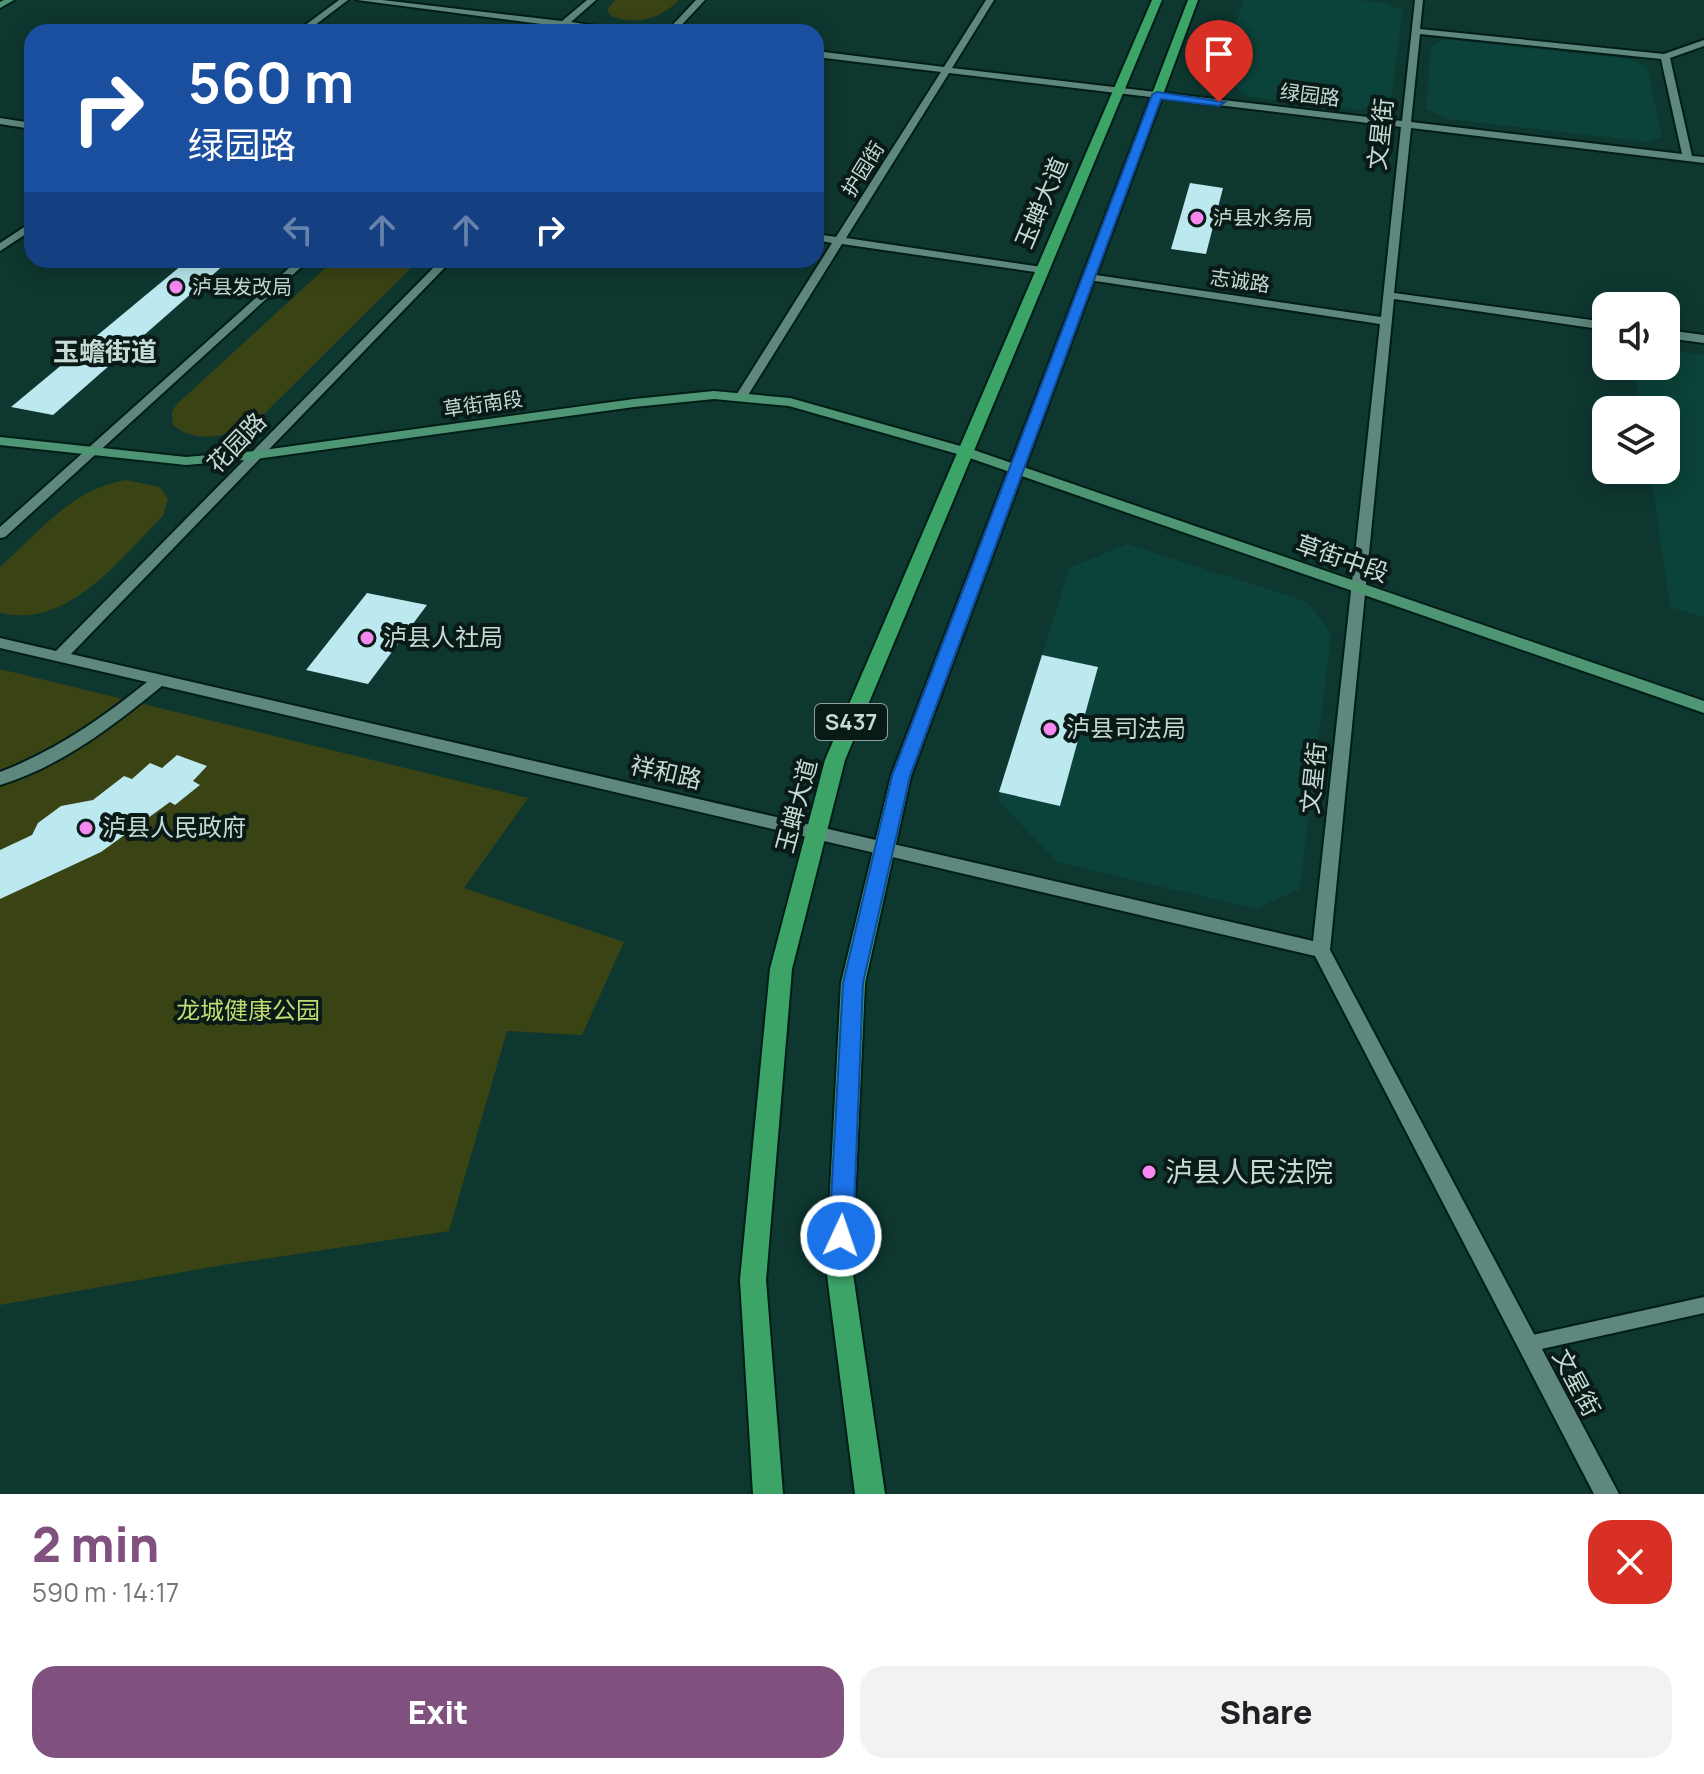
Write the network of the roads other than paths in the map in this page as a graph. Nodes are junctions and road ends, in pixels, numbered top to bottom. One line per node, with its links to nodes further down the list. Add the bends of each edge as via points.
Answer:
1 (10, 0): 10 (main road)
2 (344, 0): 11 (street)
3 (361, 0): 12 (street)
4 (592, 0): 12 (street)
5 (701, 0): 13 (street)
6 (990, 0): 18 (street, 护园街)
7 (1157, 0): 19 (main road, 玉蝉大道 / S437)
8 (1193, 0): 20 (main road, S437)
9 (1419, 0): 14 (street, 文星街)
10 (0, 5)
11 (311, 24)
12 (565, 24)
13 (678, 24)
14 (1416, 31): 17 (street); 23 (street, 文星街)
15 (1704, 43): 17 (street)
16 (824, 55): 18 (street, 绿园路)
17 (1665, 57): 24 (street)
18 (946, 70): 19 (street, 绿园路); 28 (street, 护园街)
19 (1118, 90): 20 (street, 绿园路); 34 (main road, 玉蝉大道 / S437)
20 (1157, 95): 23 (street, 绿园路); 35 (main road, S437)
21 (0, 121): 22 (street)
22 (24, 125)
23 (1406, 125): 24 (street, 绿园路); 36 (street, 文星街)
24 (1688, 158): 25 (street, 绿园路)
25 (1704, 160)
26 (24, 231): 29 (street)
27 (824, 238): 28 (street)
28 (839, 240): 30 (street, 护园街); 34 (street)
29 (0, 248)
30 (824, 264)
31 (295, 268): 43 (street)
32 (439, 268): 45 (street, 花园路)
33 (822, 268): 41 (street, 护园街)
34 (1042, 270): 44 (main road, 玉蝉大道 / S437)
35 (1089, 277): 37 (street, 志诚路); 46 (main road, S437)
36 (1388, 295): 37 (street, 文星街); 38 (street)
37 (1386, 321): 48 (street, 文星街)
38 (1592, 324)
39 (1680, 336): 40 (street)
40 (1704, 339)
41 (741, 397): 44 (main road, 草街南段, via 790,402); 45 (main road, 草街南段, via 634,403)
42 (0, 441): 43 (main road, 草街南段)
43 (92, 451): 45 (main road, 草街南段, via 186,461); 47 (street)
44 (966, 452): 46 (main road, 草街中段); 54 (main road, 玉蝉大道 / S437, via 835,760)
45 (256, 455): 50 (street, 花园路)
46 (1017, 469): 48 (main road, 草街中段); 55 (main road, S437, via 901,776)
47 (0, 534)
48 (1358, 587): 52 (main road, 草街中段); 56 (street, 文星街)
49 (0, 643): 50 (street, 祥和路)
50 (59, 657): 51 (street, 祥和路)
51 (160, 680): 53 (street, via 88,737 42,764); 54 (street, 祥和路)
52 (1704, 707)
53 (0, 779)
54 (816, 833): 55 (street, 祥和路); 59 (main road, 玉蝉大道 / S437, via 781,969 753,1280)
55 (884, 849): 56 (street, 祥和路); 60 (main road, S437, via 853,983 839,1267)
56 (1321, 950): 58 (street, 文星街)
57 (1704, 1305): 58 (lane)
58 (1528, 1344): 61 (street, 文星街)
59 (768, 1494)
60 (870, 1494)
61 (1607, 1494)

